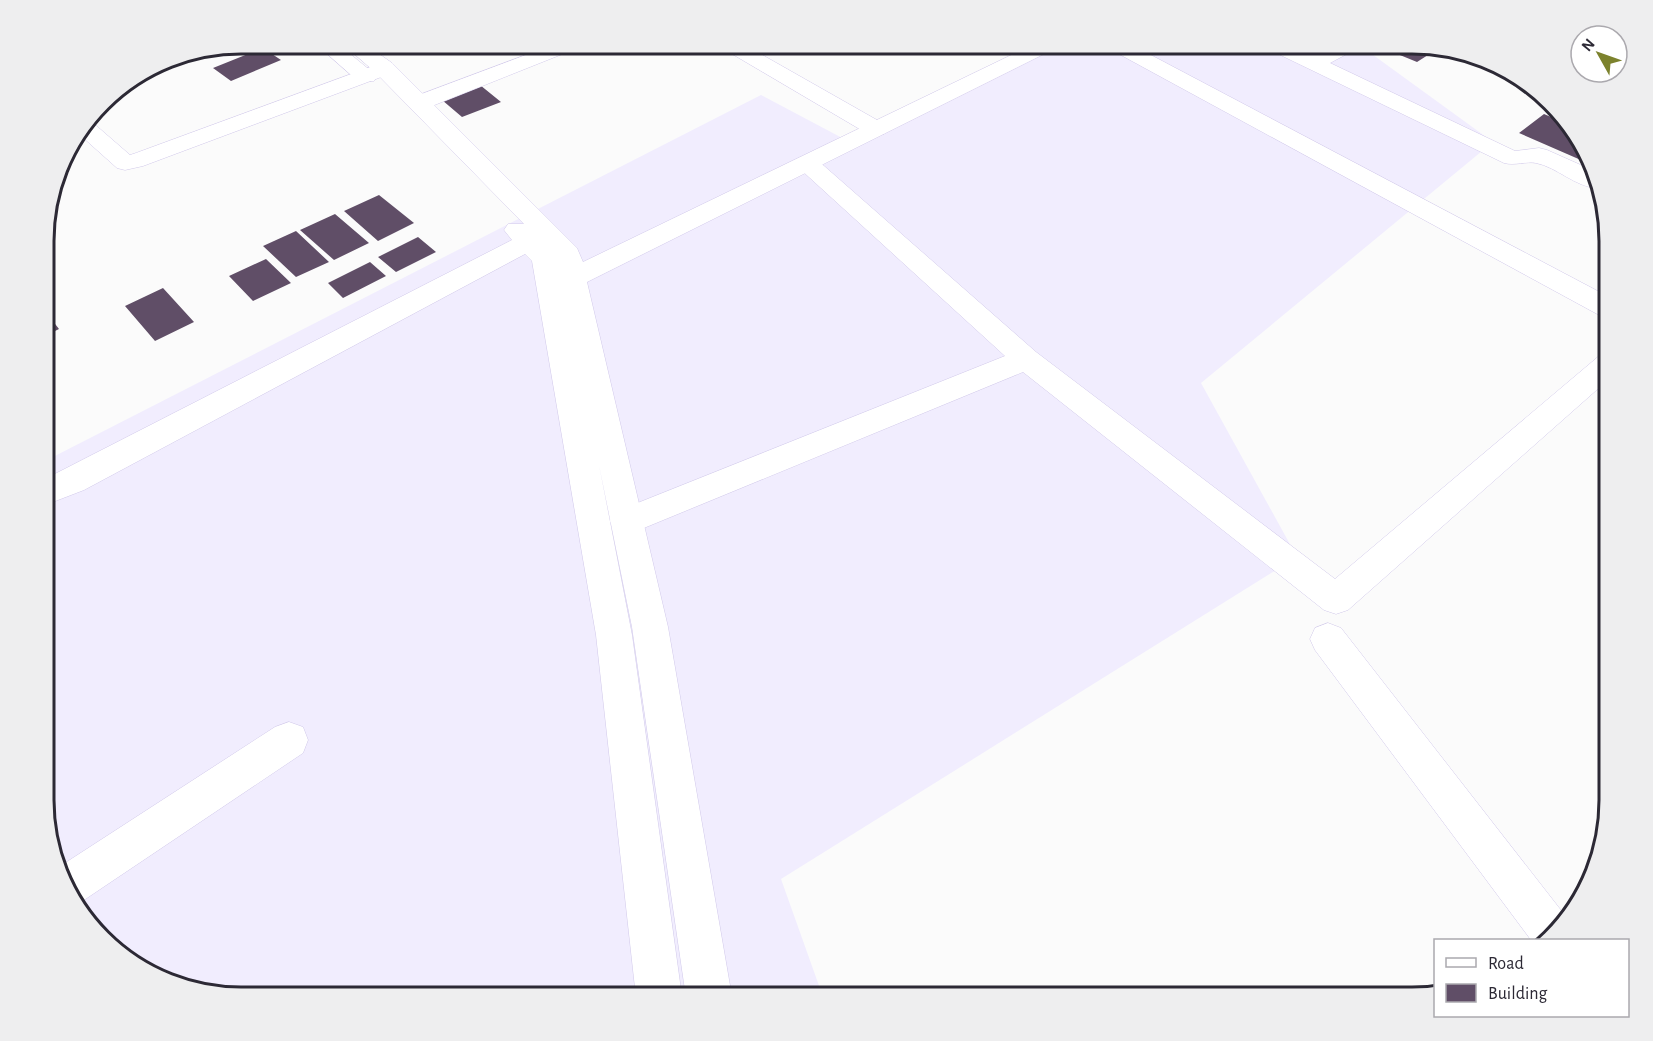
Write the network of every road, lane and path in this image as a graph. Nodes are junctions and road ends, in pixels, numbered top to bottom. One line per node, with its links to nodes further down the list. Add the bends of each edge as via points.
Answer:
1 (344, 54): 10 (street)
2 (361, 54): 10 (street)
3 (543, 54): 11 (street)
4 (746, 54): 12 (street)
5 (1029, 54): 12 (street)
6 (1134, 54): 18 (street)
7 (1295, 54): 9 (street)
8 (1332, 54): 9 (street)
9 (1315, 63): 15 (street, via 1512,158 1539,155)
10 (375, 72): 11 (street); 13 (street, via 125,163); 16 (street)
11 (419, 103): 17 (street, via 568,254)
12 (876, 129): 14 (street)
13 (89, 132)
14 (807, 163): 17 (street); 19 (street)
15 (1588, 178)
16 (528, 242): 17 (street); 21 (street)
17 (562, 282): 22 (street); 27 (street, via 614,635)
18 (1599, 304)
19 (1026, 358): 20 (street, via 1336,599); 22 (street)
20 (1599, 372)
21 (54, 488)
22 (627, 520): 28 (street, via 650,627)
23 (1328, 639): 26 (street)
24 (289, 740): 25 (street)
25 (73, 882)
26 (1548, 928)
27 (658, 987)
28 (707, 987)

